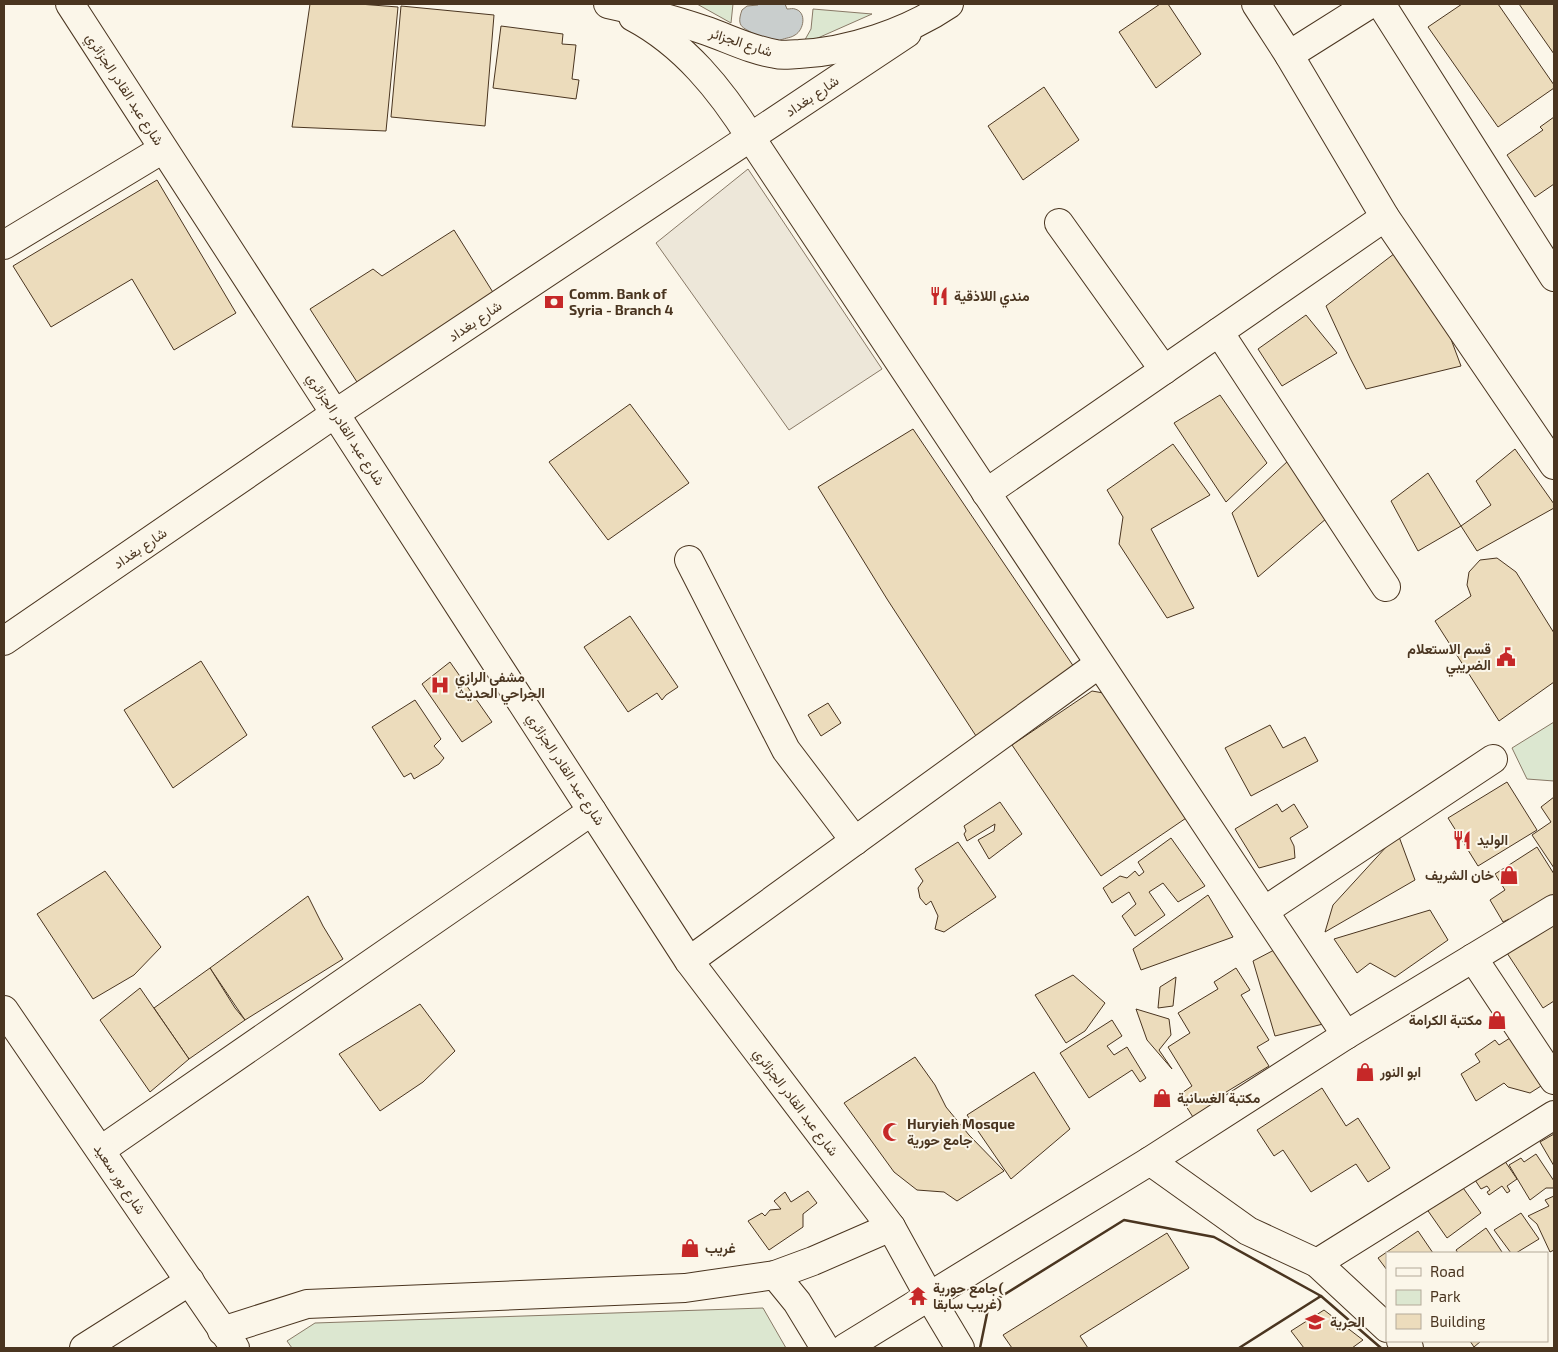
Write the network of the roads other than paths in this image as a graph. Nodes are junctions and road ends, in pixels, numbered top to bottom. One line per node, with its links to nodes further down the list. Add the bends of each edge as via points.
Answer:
1 (70, 4): 9 (street, شارع عبد القادر الجزائري)
2 (607, 4): 6 (street, شارع الجزائر, via 656,15 777,55 811,54 868,41); 8 (street, via 636,18 689,59 713,83)
3 (1256, 4): 7 (street)
4 (1370, 4): 7 (street)
5 (1381, 4): 13 (street)
6 (940, 10): 8 (street, شارع بغداد)
7 (1289, 55): 10 (street)
8 (751, 138): 16 (street, شارع بغداد); 18 (street)
9 (163, 149): 12 (street); 16 (street, شارع عبد القادر الجزائري)
10 (1385, 217): 14 (street); 17 (street)
11 (1059, 224): 15 (street)
12 (4, 245)
13 (1554, 278)
14 (1219, 332): 15 (street); 20 (street)
15 (1164, 370): 18 (street)
16 (336, 413): 21 (street, شارع بغداد); 24 (street, شارع عبد القادر الجزائري)
17 (1554, 465)
18 (986, 492): 22 (street)
19 (690, 560): 25 (street, via 786,750)
20 (1386, 587)
21 (4, 641)
22 (1099, 664): 25 (street); 27 (street)
23 (1493, 758): 27 (street)
24 (592, 811): 29 (street, شارع عبد القادر الجزائري); 34 (street)
25 (855, 841): 29 (street)
26 (1554, 909): 28 (street)
27 (1264, 911): 31 (street)
28 (1473, 958): 31 (street); 32 (street)
29 (689, 961): 36 (street, شارع عبد القادر الجزائري)
30 (4, 1010): 34 (street, شارع بور سعيد)
31 (1346, 1035): 35 (street)
32 (1554, 1080)
33 (1554, 1115): 37 (street)
34 (101, 1150): 39 (street, شارع بور سعيد)
35 (1150, 1161): 37 (street, via 1248,1231); 40 (street)
36 (891, 1227): 38 (street); 40 (street, شارع عبد القادر الجزائري)
37 (1317, 1263): 41 (street)
38 (775, 1275): 42 (street, via 685,1288 307,1304); 44 (street, via 798,1302)
39 (190, 1281): 42 (street, شارع بور سعيد); 43 (street)
40 (929, 1296): 45 (street); 46 (street, شارع عبد القادر الجزائري)
41 (1386, 1327)
42 (229, 1340)
43 (84, 1348)
44 (825, 1348)
45 (845, 1348)
46 (960, 1348)

